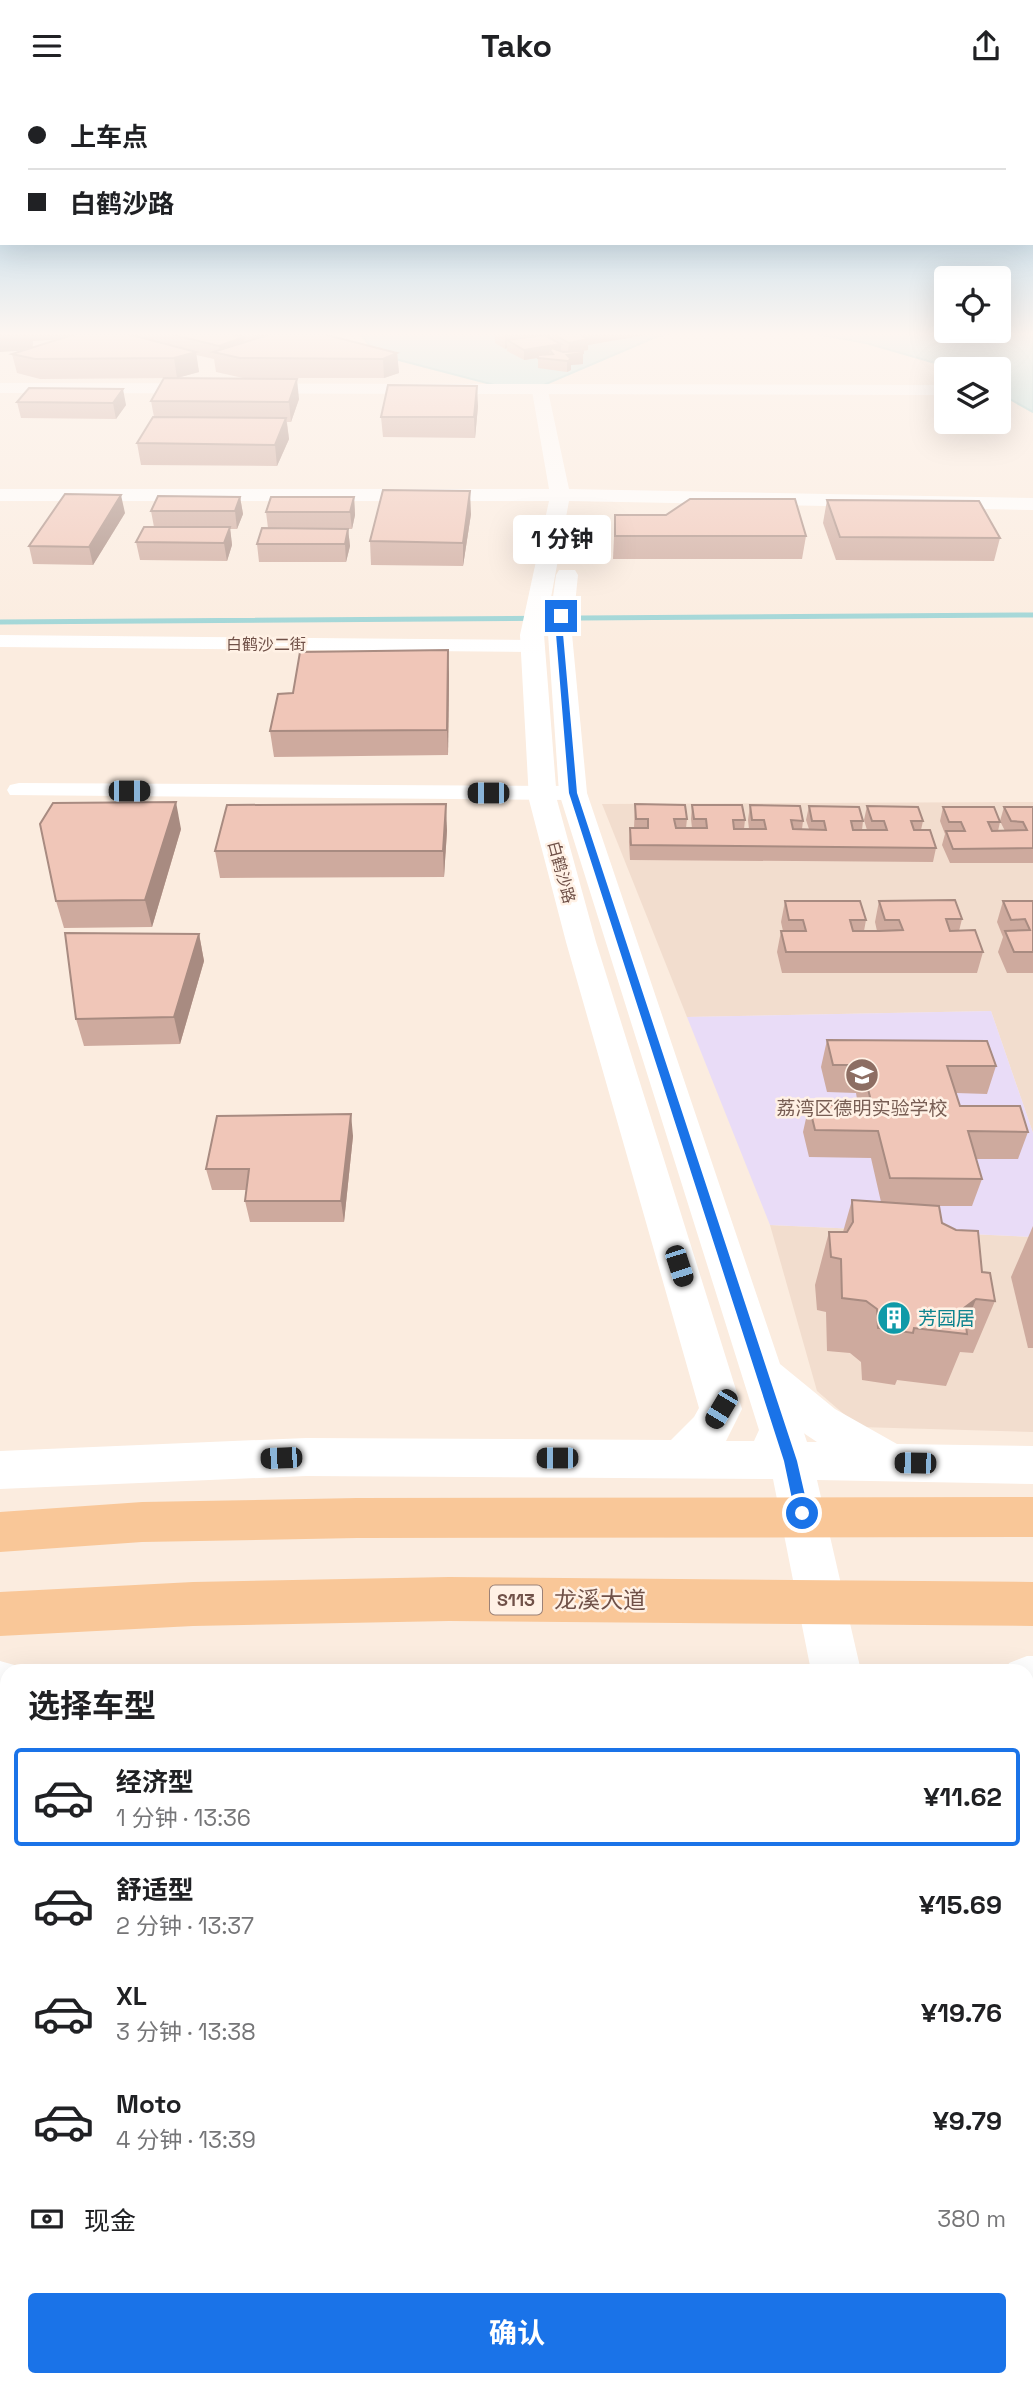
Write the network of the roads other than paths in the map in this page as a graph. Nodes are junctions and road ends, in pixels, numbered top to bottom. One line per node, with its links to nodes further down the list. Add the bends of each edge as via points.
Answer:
1 (550, 441): 4 (street, 白鹤沙路)
2 (0, 486): 4 (street)
3 (1033, 487): 5 (street)
4 (559, 491): 5 (street); 6 (street); 9 (street, 白鹤沙路, via 537,598)
5 (580, 491): 7 (street)
6 (0, 495)
7 (1033, 504)
8 (570, 560): 9 (street, 白鹤沙路, via 562,598)
9 (541, 638): 10 (street, 白鹤沙二街); 12 (street, 白鹤沙路)
10 (0, 641)
11 (19, 790): 12 (street)
12 (558, 793): 13 (street, 白鹤沙路, via 581,942); 14 (street, 白鹤沙路)
13 (703, 1340): 15 (street, 白鹤沙路, via 721,1409 709,1430); 16 (street)
14 (762, 1374): 16 (street, 白鹤沙路); 17 (street, via 816,1421)
15 (680, 1459): 16 (street); 19 (street, via 306,1457)
16 (791, 1461): 17 (street); 24 (street, 白鹤沙路)
17 (892, 1463): 18 (street)
18 (1033, 1465)
19 (0, 1471)
20 (1033, 1517): 21 (main road, via 357,1518)
21 (0, 1532)
22 (1033, 1604): 23 (main road, 龙溪大道 / S113, via 449,1599 193,1604)
23 (0, 1614)
24 (834, 1664)

